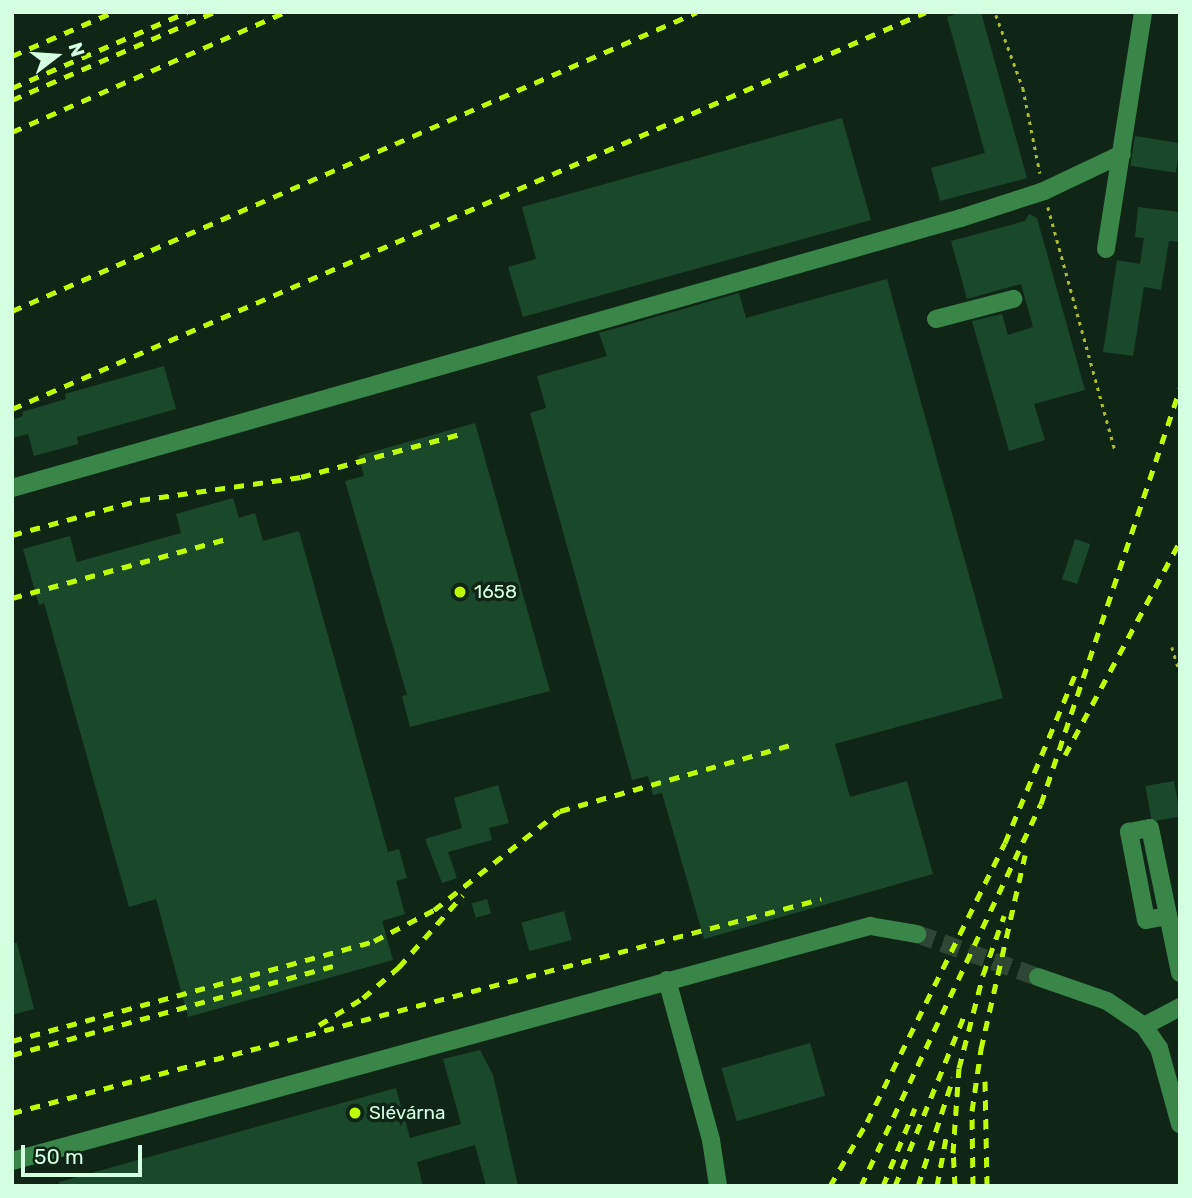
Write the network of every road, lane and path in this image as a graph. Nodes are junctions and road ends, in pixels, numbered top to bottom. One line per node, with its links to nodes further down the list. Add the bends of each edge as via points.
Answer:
1 (1143, 12): 3 (street)
2 (996, 15): 4 (path, via 1023,88)
3 (1122, 154): 4 (street); 5 (street)
4 (1044, 191): 8 (path); 9 (street)
5 (1106, 249)
6 (1013, 299): 7 (street)
7 (936, 318)
8 (1115, 450)
9 (12, 488)
10 (1172, 647): 11 (path)
11 (1180, 674)
12 (1168, 916): 12 (street, via 1150,828 1129,832 1146,920); 14 (street)
13 (917, 934): 16 (street, via 870,926)
14 (1180, 973)
15 (1038, 977): 18 (street, via 1107,1001)
16 (667, 980): 20 (street); 21 (street, via 711,1140)
17 (1180, 1007): 18 (street)
18 (1144, 1026): 19 (street, via 1159,1048)
19 (1180, 1124)
20 (12, 1161)
21 (718, 1186)

